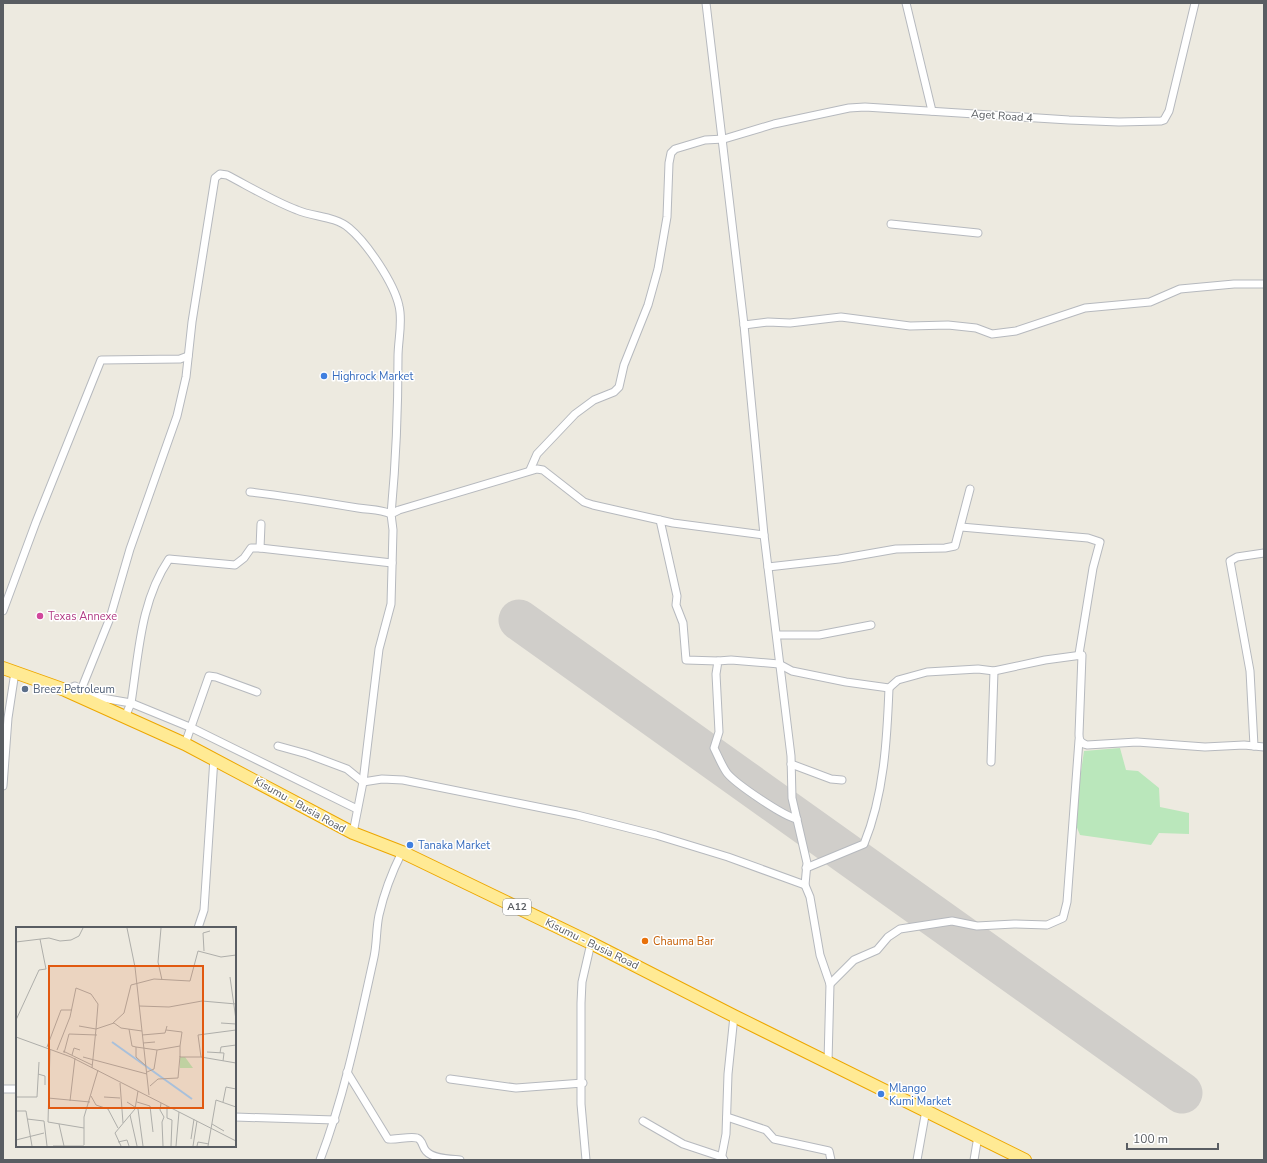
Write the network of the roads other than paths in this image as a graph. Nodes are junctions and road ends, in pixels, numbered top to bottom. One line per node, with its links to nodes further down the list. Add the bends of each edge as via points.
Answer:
1 (706, 3): 5 (street)
2 (906, 3): 4 (street)
3 (1195, 3): 4 (street, Aget Road 4, via 1169,111 1164,120 1076,121)
4 (932, 111): 5 (street, Aget Road 4, via 849,108 774,124)
5 (724, 139): 9 (street, via 729,208); 11 (street, Aget Road 4, via 705,140 682,146 671,153 667,217 658,269 648,305 624,365 619,387 575,414 537,454)
6 (891, 224): 7 (street)
7 (978, 233)
8 (1264, 284): 9 (street, via 1180,289 1150,302 1085,308 1016,331 992,334 976,328 948,325 910,326 841,317)
9 (744, 326): 18 (street)
10 (188, 356): 14 (street, via 215,178 218,175 227,175 297,210 348,227 378,263 400,306 399,392); 23 (street, via 180,359 101,360); 34 (street, via 182,398 172,432 130,549 110,618)
11 (530, 470): 14 (street); 15 (street, via 543,470 584,502)
12 (970, 489): 17 (street)
13 (250, 492): 14 (street, via 381,509)
14 (391, 514): 21 (street)
15 (660, 520): 18 (street); 27 (street, via 677,596 676,605 683,623 686,660)
16 (261, 524): 19 (street)
17 (962, 527): 22 (street, via 956,546 896,550); 26 (street, via 1088,538 1100,542 1093,568)
18 (764, 535): 22 (street)
19 (260, 548): 21 (street); 36 (street, via 251,548 235,565 169,559 157,579 145,612)
20 (1264, 553): 42 (street, via 1238,557 1230,561 1250,671)
21 (392, 563): 48 (street, via 392,604 379,649)
22 (768, 567): 25 (street)
23 (3, 611)
24 (871, 625): 25 (street, via 819,635)
25 (777, 635): 28 (street)
26 (1079, 654): 30 (street); 39 (street, via 1082,655 1082,660)
27 (718, 661): 28 (street); 51 (street, via 716,674 719,732 714,748 728,773 737,781 774,807)
28 (779, 664): 32 (street, via 792,671); 46 (street)
29 (3, 668): 31 (highway, Kisumu - Busia Road / A12)
30 (994, 671): 32 (street, via 978,669 927,672 898,680); 45 (street)
31 (15, 672): 33 (highway, Kisumu - Busia Road / A12); 49 (street)
32 (889, 688): 54 (street, via 880,791 872,826 864,844)
33 (65, 690): 34 (street, via 75,686); 37 (highway, Kisumu - Busia Road / A12)
34 (81, 690): 36 (street, via 102,698)
35 (257, 692): 38 (street, via 209,676)
36 (131, 703): 37 (street); 38 (street)
37 (125, 717): 40 (highway, Kisumu - Busia Road / A12)
38 (192, 728): 40 (street); 50 (street)
39 (1079, 740): 42 (street, via 1087,745 1137,742 1204,747); 58 (street, via 1063,918 1047,925 977,926 952,920 900,929 888,937 877,950 854,960)
40 (185, 744): 44 (highway, Kisumu - Busia Road / A12)
41 (278, 746): 48 (street, via 347,769)
42 (1254, 746): 43 (street)
43 (1264, 747)
44 (214, 758): 52 (highway, Kisumu - Busia Road / A12); 56 (street, via 204,910)
45 (991, 762)
46 (791, 764): 47 (street, via 831,779); 51 (street, via 792,798)
47 (842, 780)
48 (363, 782): 50 (street); 55 (street, via 382,778 404,780 577,815 721,855)
49 (3, 786)
50 (357, 809): 52 (street)
51 (797, 818): 54 (street)
52 (352, 833): 53 (highway, Kisumu - Busia Road / A12)
53 (402, 852): 57 (highway, Kisumu - Busia Road / A12); 61 (street, via 387,886 379,915 374,956)
54 (806, 868): 55 (street)
55 (805, 885): 58 (street, via 820,954)
56 (198, 927)
57 (592, 943): 59 (highway, Kisumu - Busia Road / A12); 63 (street, via 582,989)
58 (830, 984): 60 (street)
59 (734, 1016): 60 (highway, Kisumu - Busia Road / A12); 68 (street)
60 (828, 1062): 66 (highway, Kisumu - Busia Road / A12)
61 (347, 1072): 69 (street); 74 (street, via 388,1139 416,1138 422,1141 429,1153)
62 (450, 1080): 63 (street, via 516,1088)
63 (583, 1083): 75 (street)
64 (16, 1088): 65 (street)
65 (3, 1089)
66 (926, 1110): 71 (highway, Kisumu - Busia Road / A12); 77 (street)
67 (236, 1117): 69 (street)
68 (726, 1117): 72 (street); 76 (street, via 766,1130 774,1139 829,1151)
69 (335, 1120): 73 (street)
70 (643, 1121): 72 (street, via 683,1144)
71 (978, 1136): 78 (street); 79 (highway, Kisumu - Busia Road / A12)
72 (722, 1159)
73 (320, 1160)
74 (460, 1160)
75 (586, 1160)
76 (831, 1160)
77 (917, 1160)
78 (974, 1160)
79 (1025, 1160)

